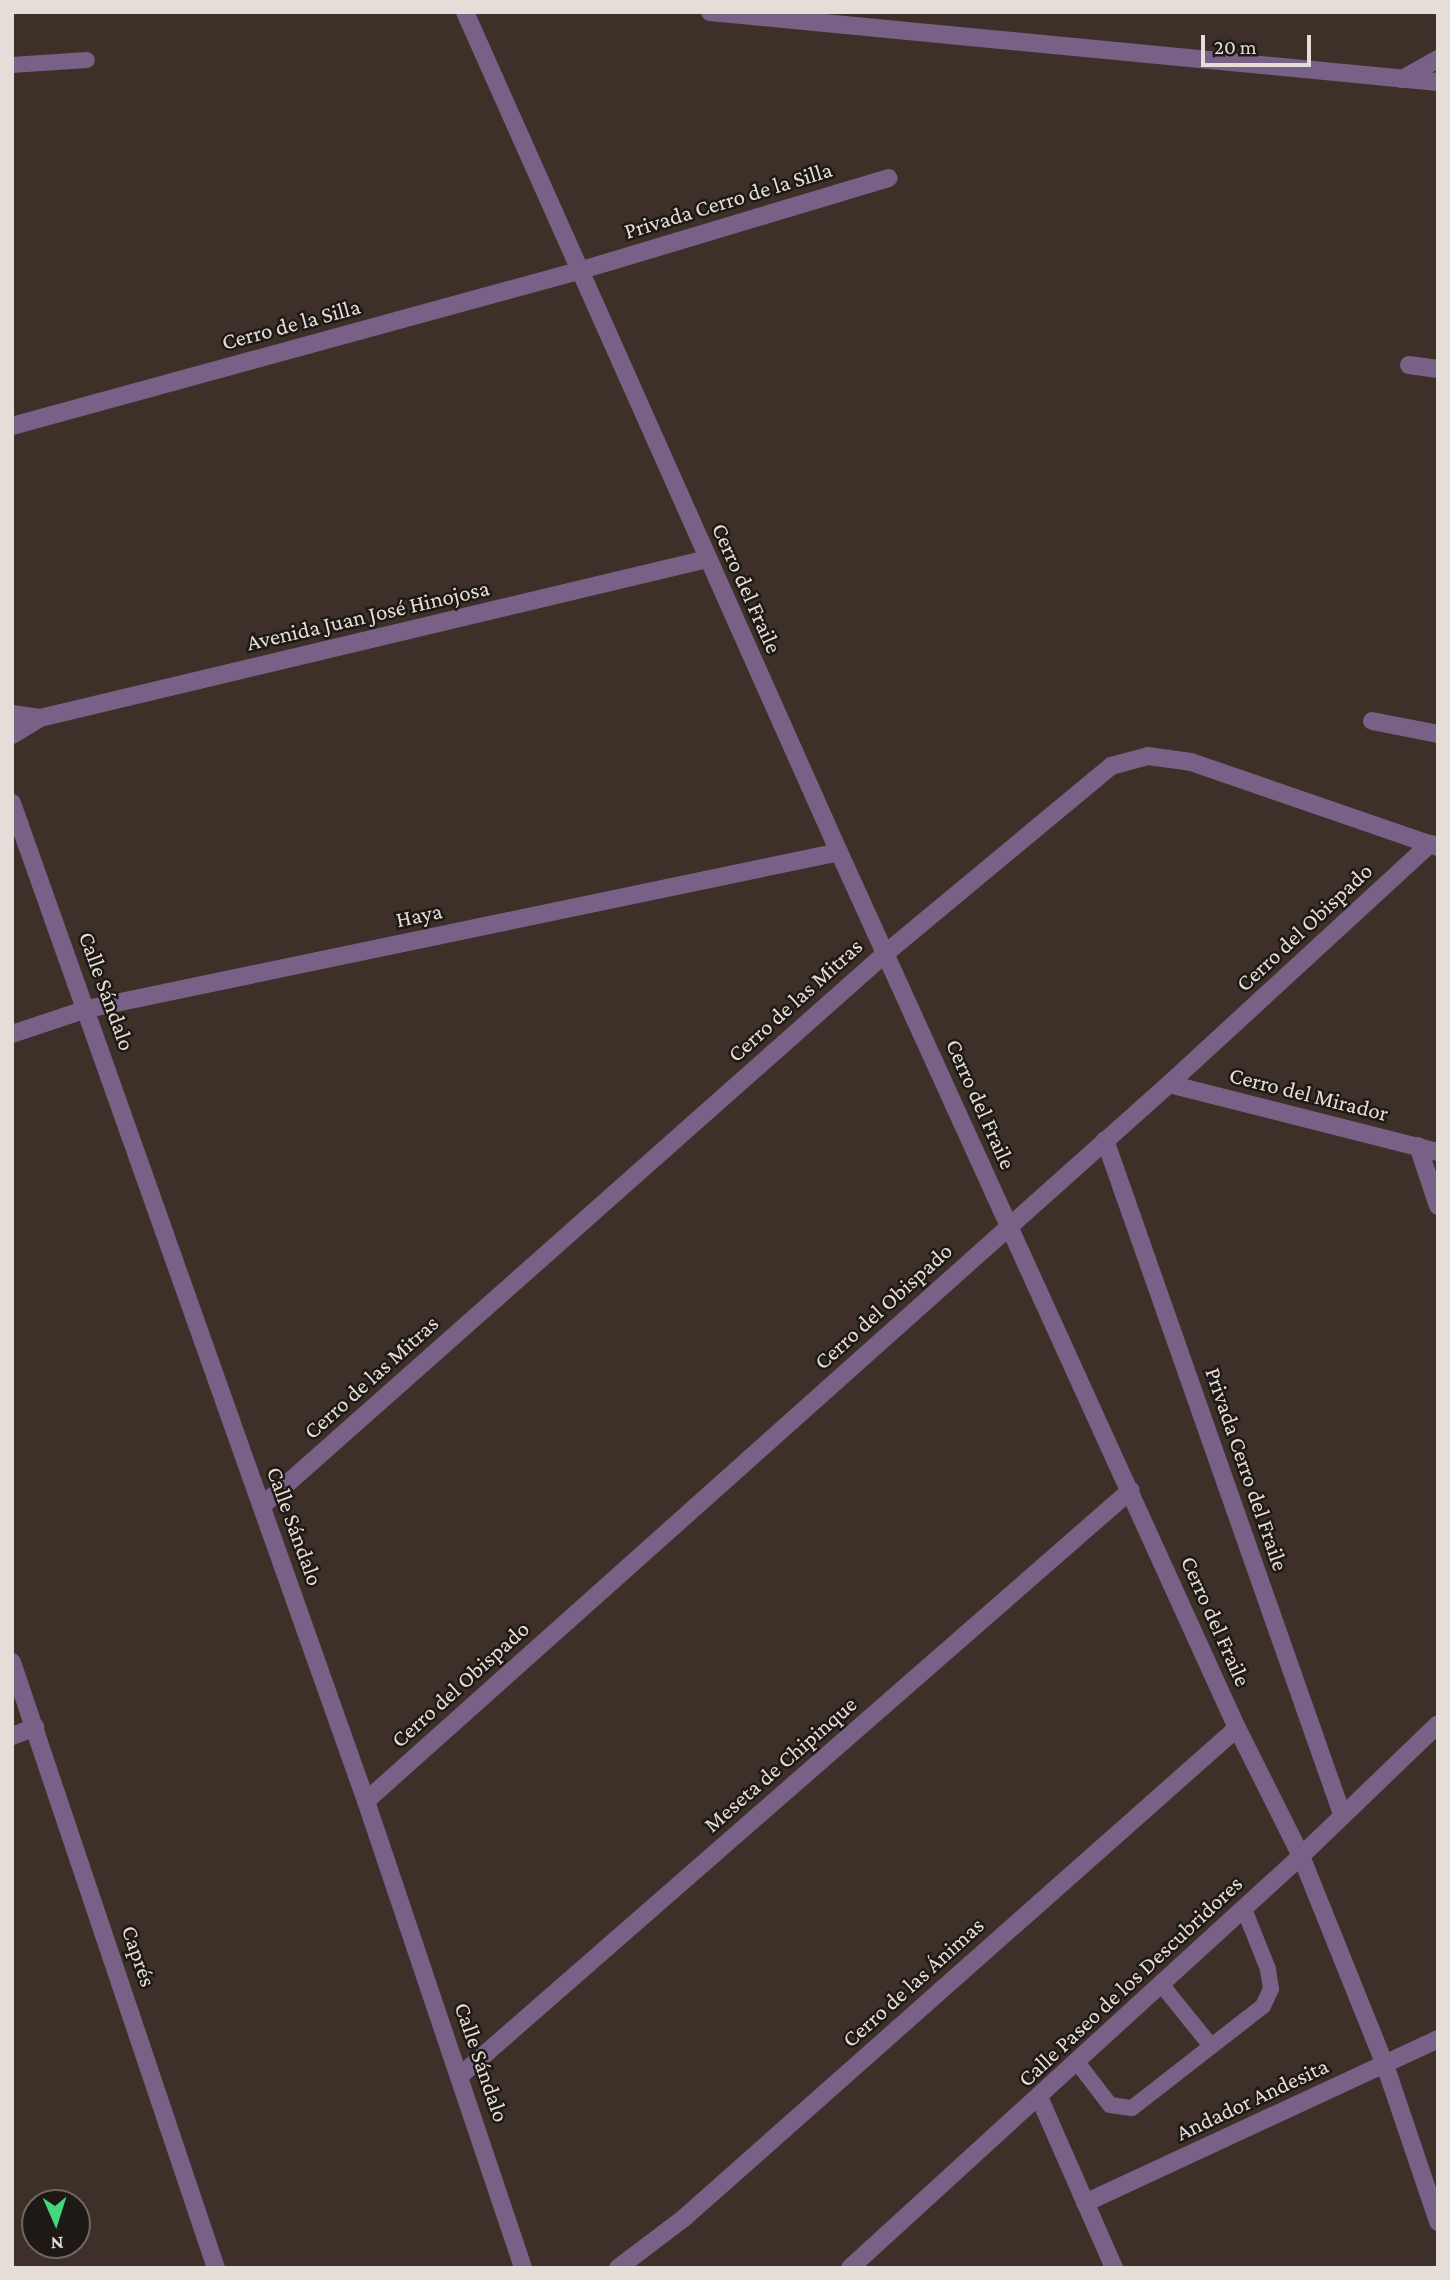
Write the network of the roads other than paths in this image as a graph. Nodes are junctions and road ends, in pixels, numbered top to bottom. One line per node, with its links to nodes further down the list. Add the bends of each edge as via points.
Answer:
1 (465, 12): 9 (street, Cerro del Fraile)
2 (710, 12): 6 (street)
3 (1438, 59): 6 (street)
4 (87, 60): 5 (lane)
5 (12, 65)
6 (1402, 79): 7 (street)
7 (1438, 82)
8 (888, 178): 9 (street, Privada Cerro de la Silla)
9 (582, 270): 12 (street, Cerro de la Silla); 13 (street, Cerro del Fraile)
10 (1409, 365): 11 (street)
11 (1438, 369)
12 (12, 426)
13 (707, 559): 15 (street, Avenida Juan José Hinojosa); 21 (street, Cerro del Fraile)
14 (12, 714): 15 (street, Avenida Juan José Hinojosa)
15 (40, 718): 18 (street, Avenida Juan José Hinojosa)
16 (1372, 722): 17 (street)
17 (1438, 734)
18 (12, 735)
19 (12, 803): 23 (street, Calle Sándalo)
20 (1434, 846): 22 (street, Cerro de las Mitras, via 1191,762 1147,756 1111,766 1086,783); 25 (street, Cerro del Obispado)
21 (839, 852): 22 (street, Cerro del Fraile); 23 (street, Haya)
22 (886, 953): 30 (street, Cerro del Fraile); 32 (street, Cerro de las Mitras)
23 (88, 1009): 24 (street, Haya); 32 (street, Calle Sándalo)
24 (12, 1034)
25 (1169, 1084): 26 (street, Cerro del Obispado); 27 (street, Cerro del Mirador)
26 (1105, 1140): 30 (street, Cerro del Obispado); 39 (street, Privada Cerro del Fraile)
27 (1418, 1146): 28 (street, Cerro del Mirador); 29 (street)
28 (1438, 1152)
29 (1438, 1206)
30 (1009, 1226): 31 (street, Cerro del Fraile); 38 (street, Cerro del Obispado)
31 (1131, 1490): 36 (street, Cerro del Fraile); 47 (street, Meseta de Chipinque)
32 (262, 1506): 38 (street, Calle Sándalo)
33 (12, 1662): 35 (street, Caprés)
34 (1438, 1724): 39 (street, Calle Paseo de los Descubridores)
35 (35, 1727): 37 (street); 51 (street, Caprés)
36 (1237, 1728): 40 (street, Cerro del Fraile); 53 (street, Cerro de las Ánimas, via 684,2218)
37 (12, 1736)
38 (366, 1801): 47 (street, Calle Sándalo)
39 (1342, 1814): 40 (street, Calle Paseo de los Descubridores)
40 (1301, 1856): 41 (street, Calle Paseo de los Descubridores); 46 (street, Cerro del Fraile)
41 (1244, 1909): 42 (street, Calle Paseo de los Descubridores); 44 (lane, via 1271,1989 1263,2006)
42 (1161, 1984): 44 (lane); 45 (street, Calle Paseo de los Descubridores)
43 (1438, 2039): 46 (street, Andador Andesita)
44 (1211, 2046): 45 (lane, via 1132,2108 1110,2105)
45 (1077, 2062): 48 (street, Calle Paseo de los Descubridores)
46 (1385, 2065): 49 (street, Andador Andesita); 50 (street, Cerro del Fraile)
47 (461, 2075): 52 (street, Calle Sándalo)
48 (1039, 2097): 49 (street); 54 (street, Calle Paseo de los Descubridores)
49 (1085, 2203): 55 (street)
50 (1438, 2222)
51 (216, 2268)
52 (523, 2268)
53 (618, 2268)
54 (850, 2268)
55 (1114, 2268)

